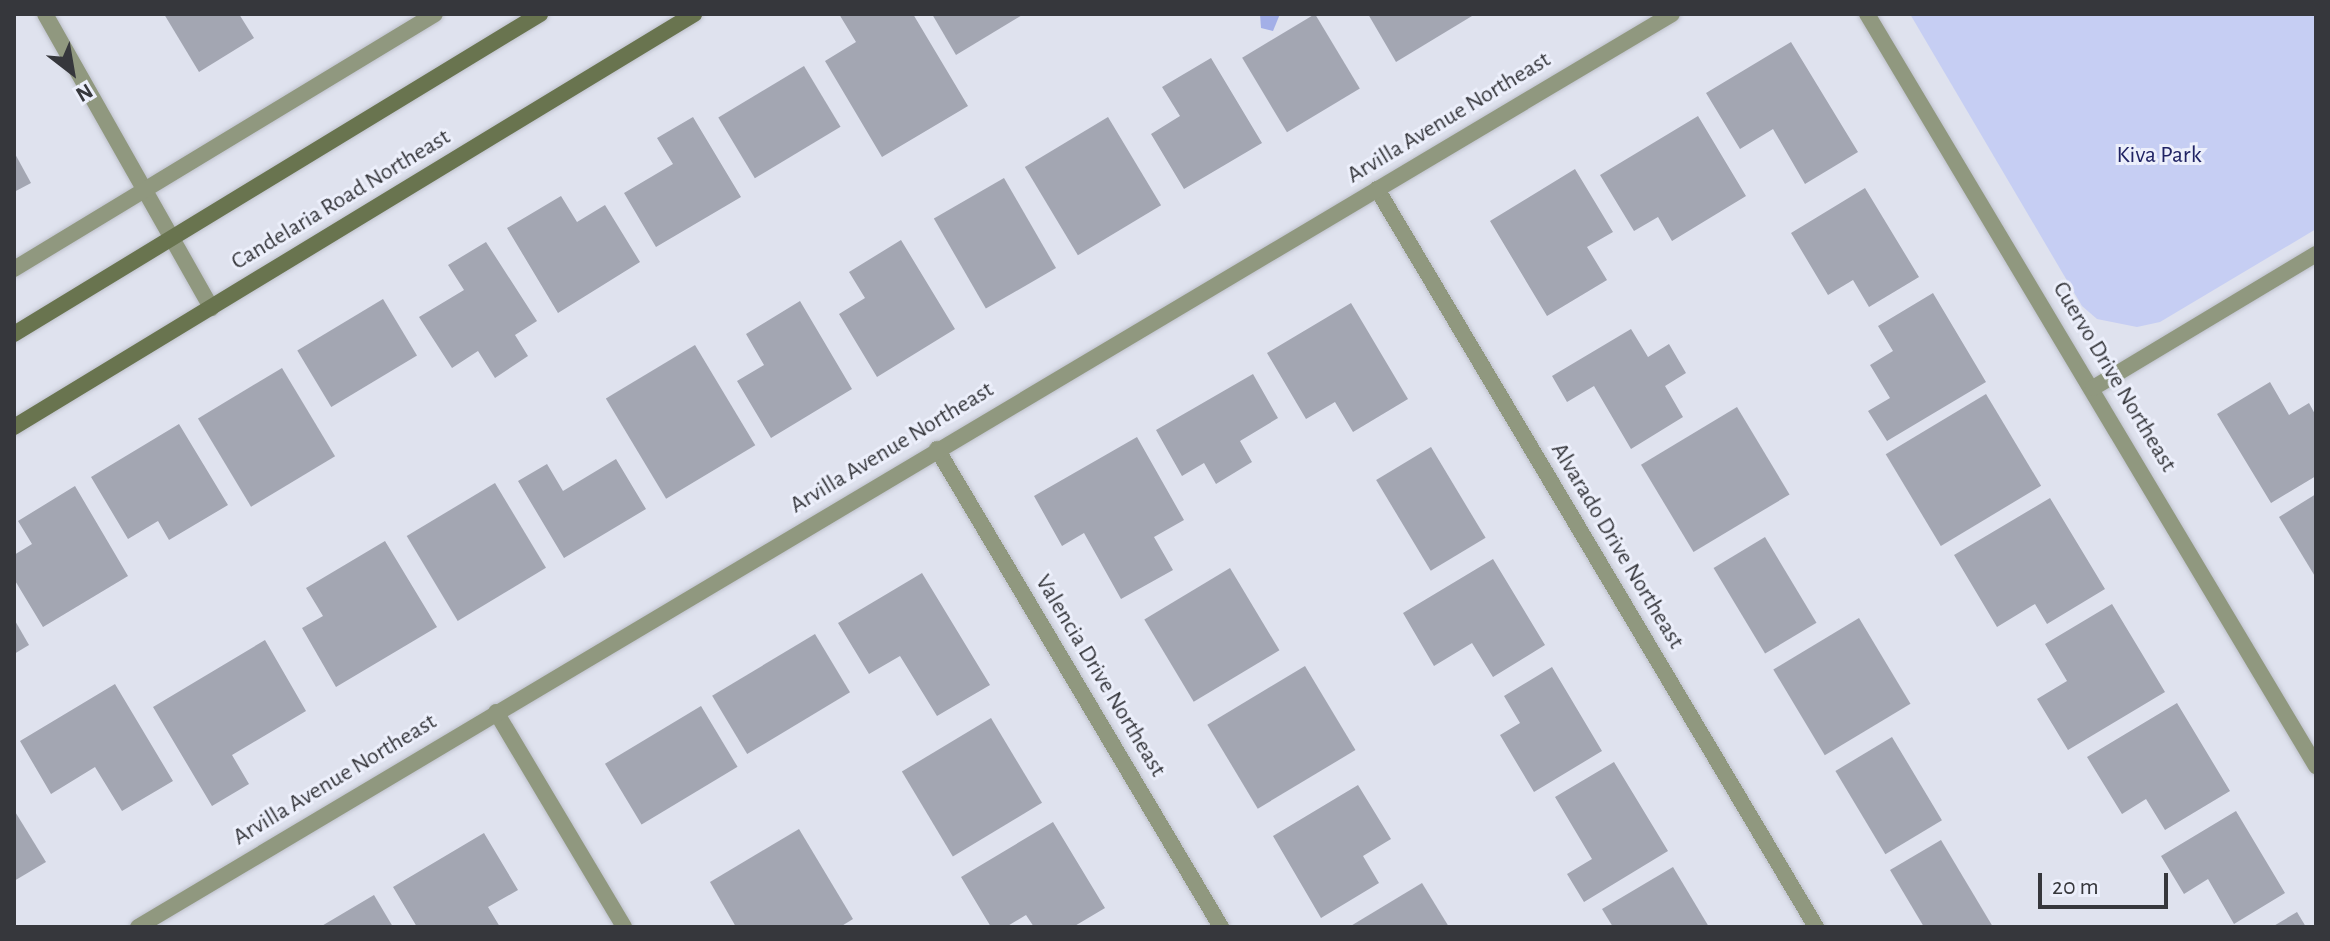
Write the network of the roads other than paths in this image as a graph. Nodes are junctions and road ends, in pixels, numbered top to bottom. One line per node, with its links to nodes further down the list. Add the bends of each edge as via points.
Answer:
1 (45, 14): 8 (street)
2 (435, 14): 8 (street)
3 (540, 14): 9 (main road)
4 (694, 14): 12 (main road, Candelaria Road Northeast)
5 (1672, 14): 7 (street, Arvilla Avenue Northeast)
6 (1867, 14): 14 (street, Cuervo Drive Northeast)
7 (1377, 189): 16 (street, Arvilla Avenue Northeast); 22 (street, Alvarado Drive Northeast)
8 (144, 191): 9 (street); 11 (street)
9 (173, 237): 12 (street); 13 (main road)
10 (2316, 254): 14 (street)
11 (14, 269)
12 (211, 308): 15 (main road, Candelaria Road Northeast)
13 (14, 334)
14 (2093, 388): 18 (street, Cuervo Drive Northeast)
15 (14, 427)
16 (937, 449): 17 (street, Arvilla Avenue Northeast); 21 (street, Valencia Drive Northeast)
17 (496, 712): 19 (street, Arvilla Avenue Northeast); 20 (street)
18 (2316, 766)
19 (138, 927)
20 (624, 927)
21 (1221, 927)
22 (1816, 927)

